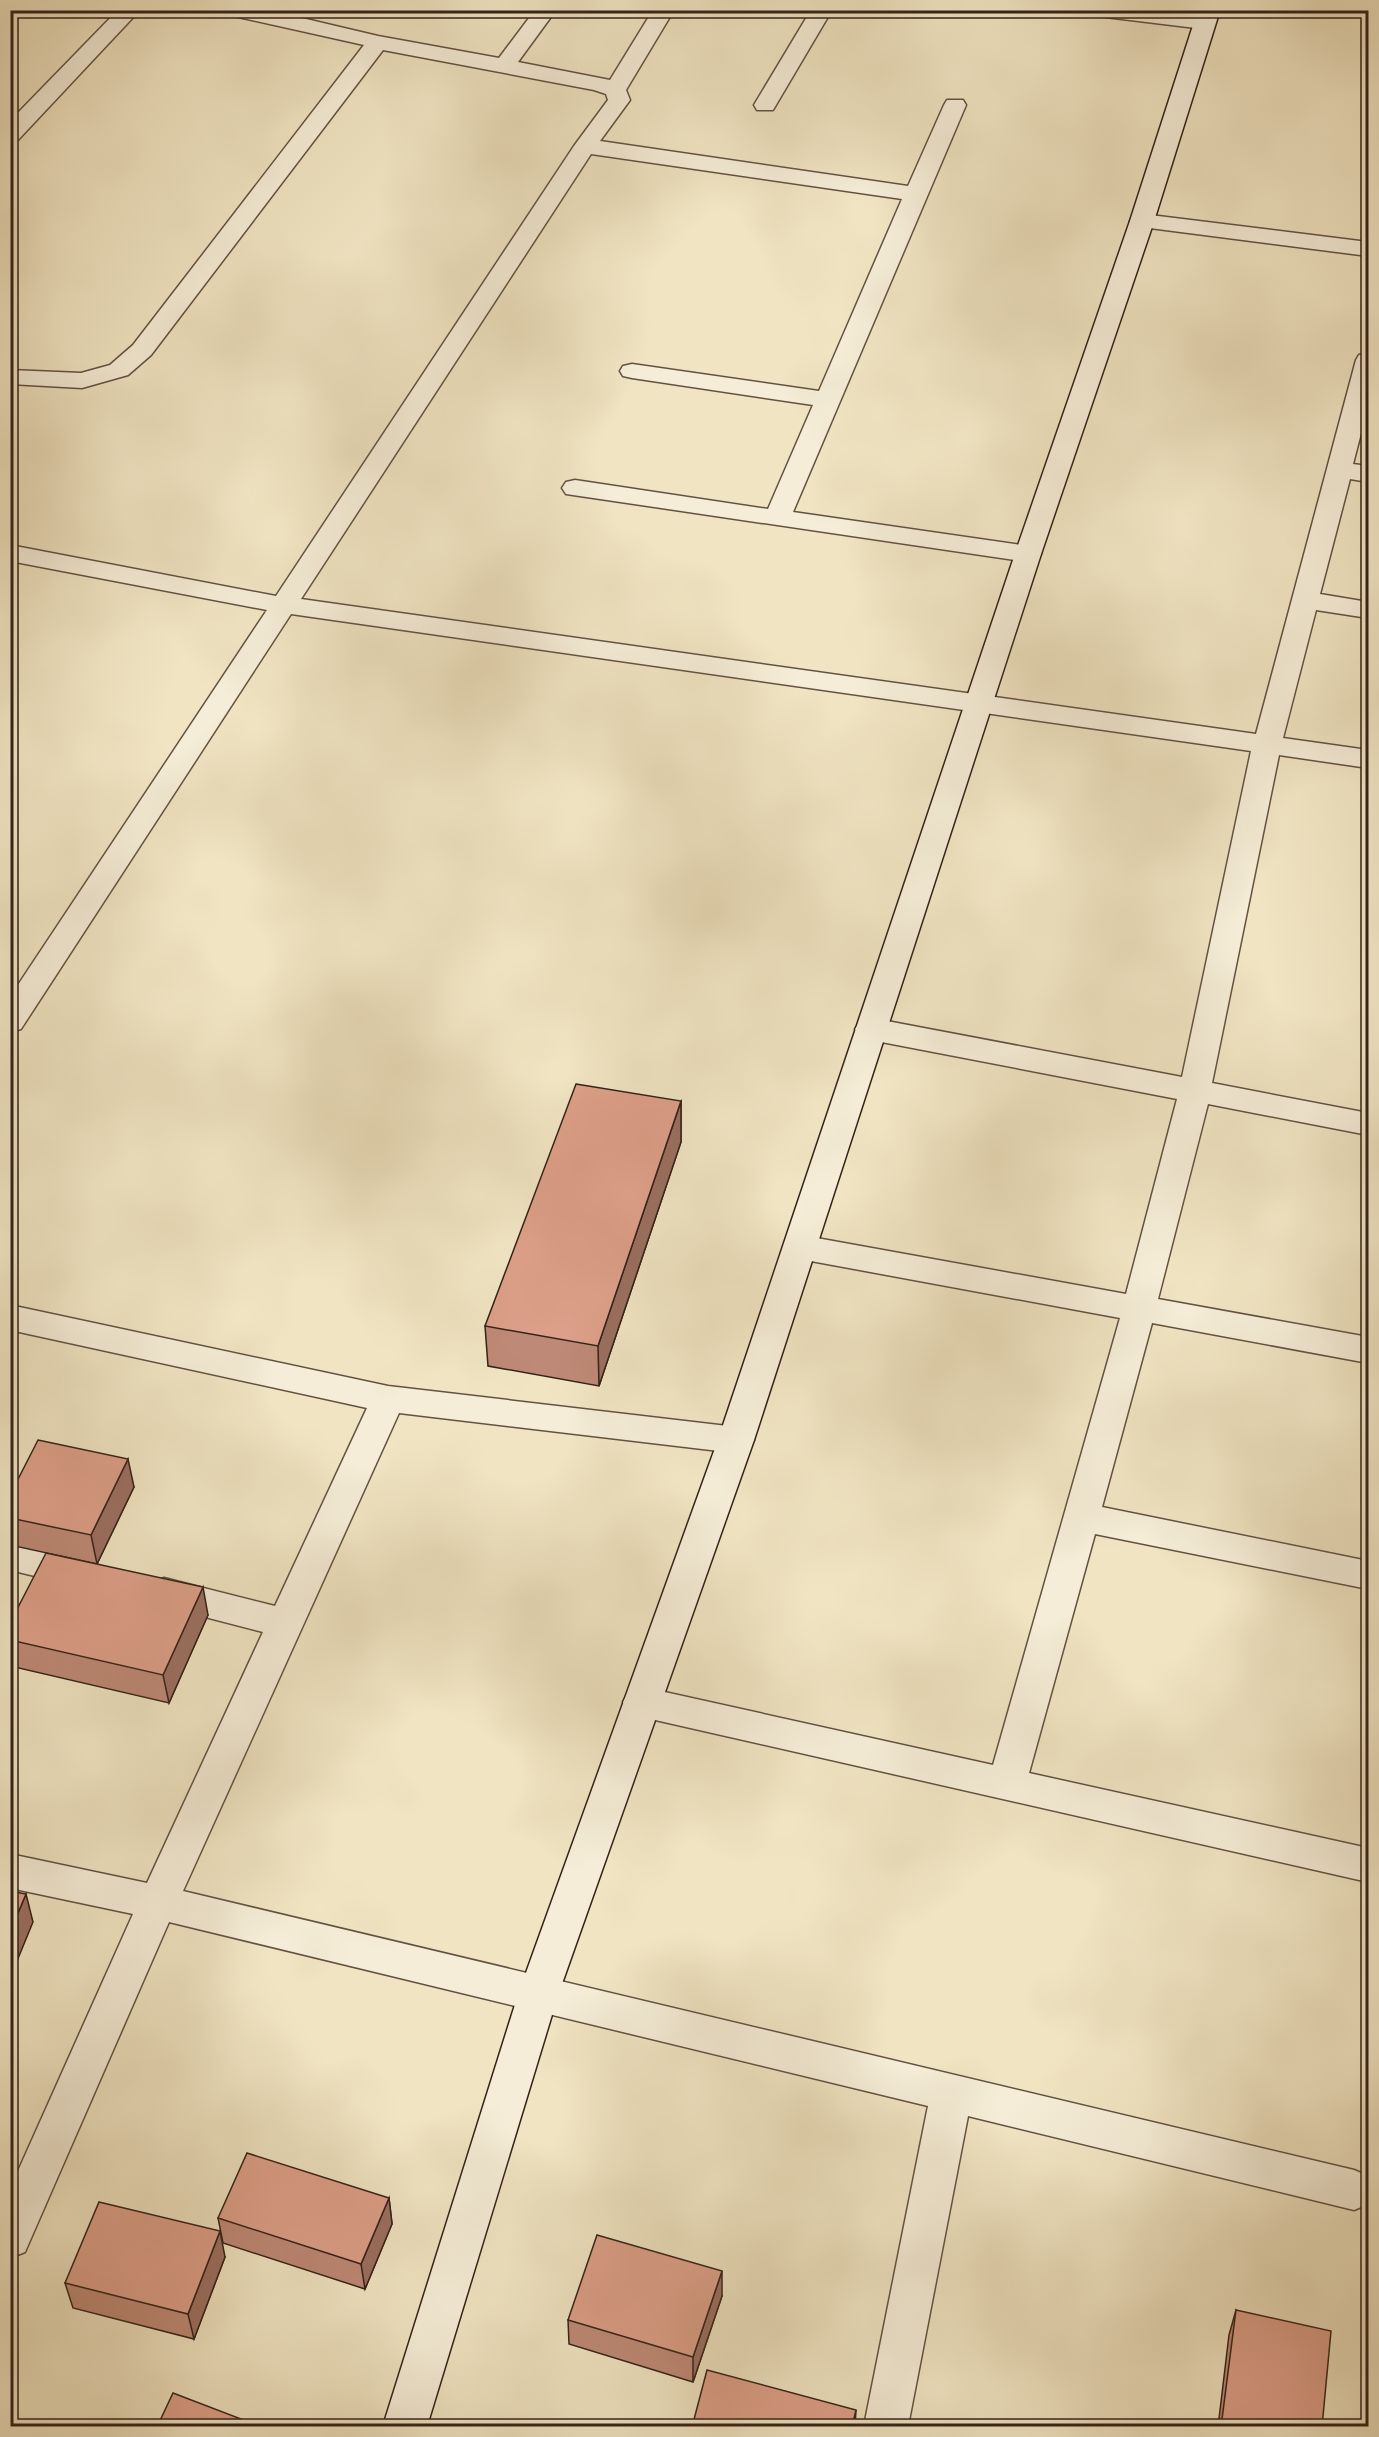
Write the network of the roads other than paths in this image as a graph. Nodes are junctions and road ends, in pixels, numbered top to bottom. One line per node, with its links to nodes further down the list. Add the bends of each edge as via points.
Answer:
1 (130, 10): 13 (street)
2 (237, 10): 8 (street)
3 (546, 10): 9 (street)
4 (664, 10): 10 (street)
5 (822, 10): 11 (street)
6 (1097, 10): 7 (street)
7 (1207, 17): 16 (street)
8 (378, 42): 9 (street); 20 (street, via 142,350 119,370 82,381)
9 (504, 66): 10 (street)
10 (615, 90): 14 (street, via 619,100)
11 (765, 105)
12 (955, 105): 15 (street)
13 (10, 135)
14 (585, 147): 15 (street); 28 (street)
15 (916, 194): 21 (street)
16 (1142, 221): 17 (street); 26 (street)
17 (1368, 249)
18 (1368, 366): 22 (street)
19 (632, 371): 21 (street)
20 (10, 377)
21 (827, 400): 24 (street)
22 (1354, 472): 27 (street)
23 (575, 488): 24 (street)
24 (777, 518): 26 (street)
25 (10, 553): 28 (street)
26 (1028, 554): 30 (street)
27 (1305, 600): 29 (street); 31 (street)
28 (282, 605): 30 (street); 33 (street)
29 (1368, 610)
30 (981, 702): 31 (street); 34 (street)
31 (1267, 744): 32 (street); 35 (street)
32 (1368, 759)
33 (10, 1022)
34 (871, 1029): 35 (street); 37 (street)
35 (1195, 1090): 36 (street); 38 (street)
36 (1368, 1124)
37 (800, 1247): 38 (street); 42 (street)
38 (1140, 1310): 40 (street); 43 (street)
39 (10, 1317): 41 (street)
40 (1368, 1350)
41 (388, 1400): 42 (street); 46 (street)
42 (736, 1440): 47 (street)
43 (1082, 1517): 45 (street); 48 (street)
44 (10, 1556): 46 (street)
45 (1368, 1575)
46 (286, 1623): 51 (street)
47 (642, 1702): 48 (street); 52 (street)
48 (1007, 1783): 49 (street)
49 (1368, 1865)
50 (10, 1871): 51 (street)
51 (158, 1902): 52 (street); 55 (street)
52 (538, 1995): 53 (street); 56 (street)
53 (951, 2094): 54 (street); 57 (street)
54 (1354, 2190)
55 (11, 2236)
56 (405, 2427)
57 (886, 2427)

